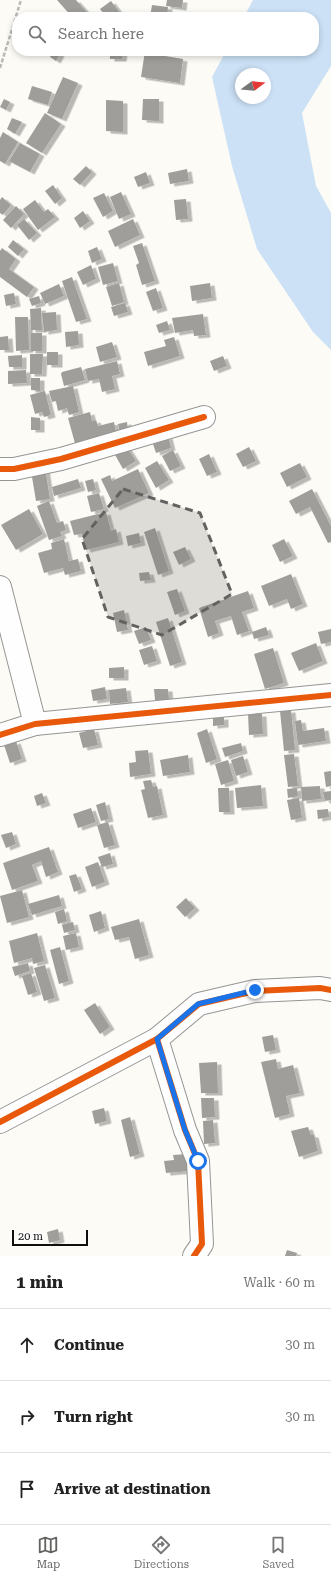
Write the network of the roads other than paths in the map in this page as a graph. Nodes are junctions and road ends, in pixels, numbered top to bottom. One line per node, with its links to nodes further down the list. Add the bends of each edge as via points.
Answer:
1 (204, 417): 2 (street, via 62,459 14,469)
2 (0, 469)
3 (0, 587): 5 (street)
4 (331, 695): 5 (street)
5 (35, 724): 6 (street)
6 (0, 735)
7 (331, 990): 8 (street, via 255,990 198,1004)
8 (157, 1039): 9 (street); 10 (street, via 185,1130 198,1161 202,1244)
9 (0, 1122)
10 (194, 1256)

